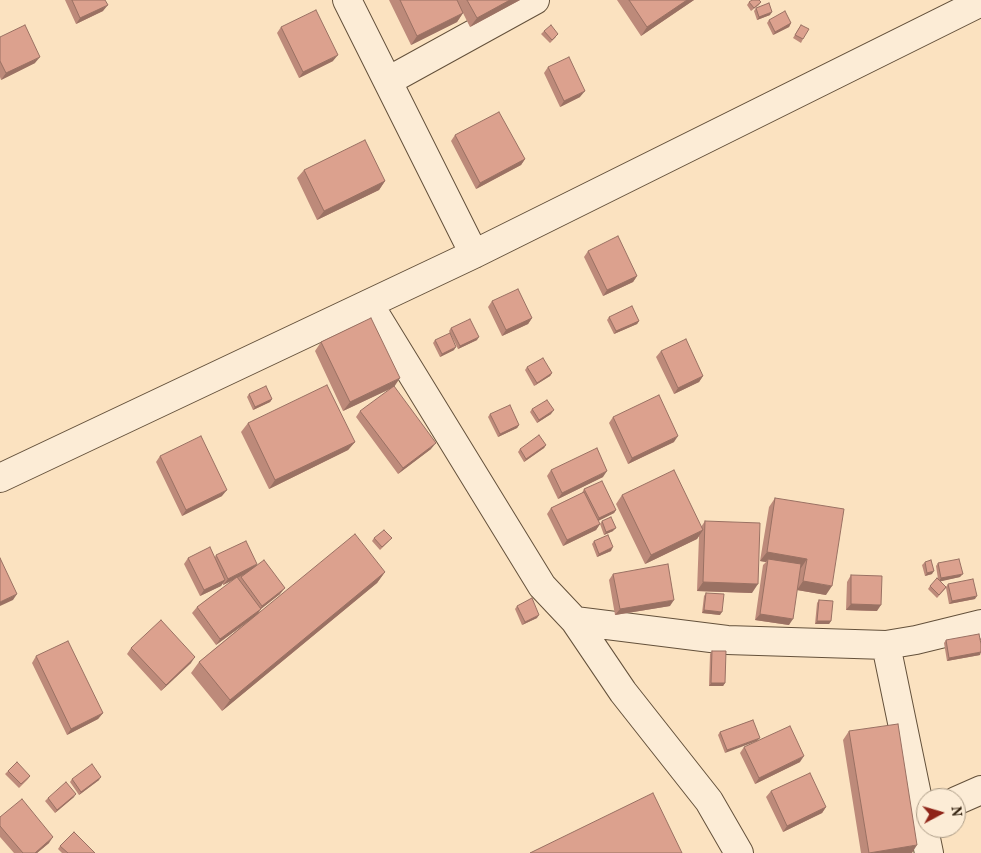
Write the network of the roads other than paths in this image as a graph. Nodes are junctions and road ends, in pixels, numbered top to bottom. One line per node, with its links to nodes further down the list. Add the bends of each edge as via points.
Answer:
1 (346, 0): 5 (street)
2 (535, 0): 5 (street)
3 (981, 2): 4 (street)
4 (946, 9): 6 (street)
5 (388, 81): 6 (street)
6 (474, 254): 7 (street)
7 (369, 304): 8 (street); 9 (street, via 542,586)
8 (0, 478)
9 (574, 621): 11 (street, via 727,640); 16 (street, via 623,692 709,801)
10 (981, 624): 11 (street)
11 (886, 645): 12 (street)
12 (919, 788)
13 (981, 790): 14 (street)
14 (966, 797)
15 (927, 838): 17 (street)
16 (739, 853)
17 (929, 853)

